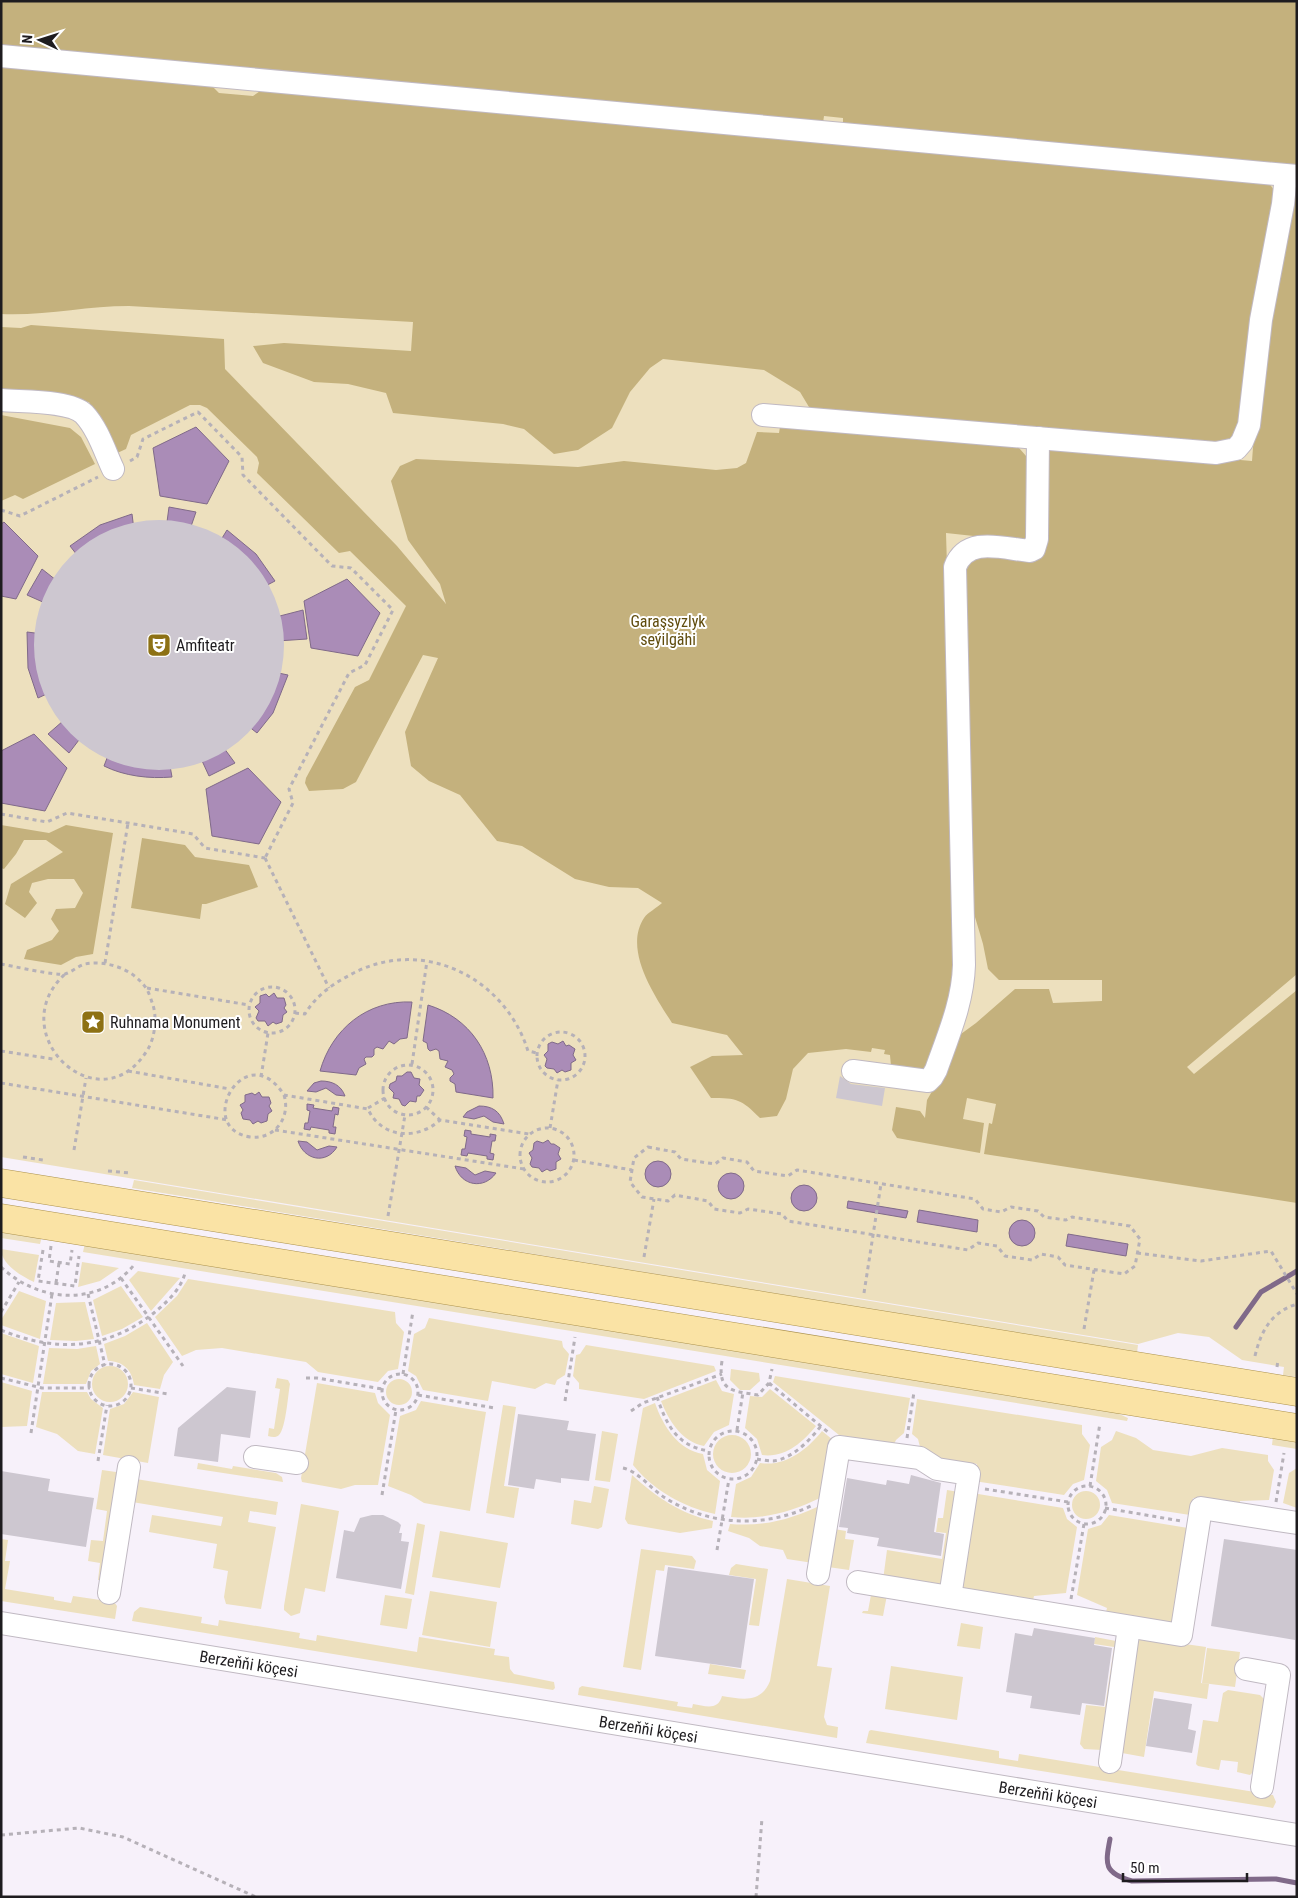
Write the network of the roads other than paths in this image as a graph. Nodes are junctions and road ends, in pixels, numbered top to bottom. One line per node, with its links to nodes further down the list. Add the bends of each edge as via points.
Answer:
1 (1, 56): 2 (street)
2 (1292, 176): 5 (street, via 1261,320 1249,425 1242,442 1236,448 1216,453)
3 (1, 400): 6 (street, via 55,404 78,410 95,430)
4 (763, 415): 5 (street)
5 (1038, 438): 7 (street, via 1037,538 1034,549 974,547 964,551 955,566 964,965 959,1004 936,1070 928,1080)
6 (113, 469)
7 (853, 1071)
8 (1, 1183): 10 (main road)
9 (1, 1218): 11 (main road)
10 (1297, 1392)
11 (1297, 1428)
12 (255, 1457): 13 (street)
13 (297, 1463)
14 (129, 1467): 18 (street)
15 (1297, 1524): 21 (street, via 1201,1508 1181,1635)
16 (818, 1574): 19 (street, via 839,1446 920,1458 937,1469 969,1474)
17 (858, 1582): 19 (street)
18 (108, 1593)
19 (950, 1597): 21 (street)
20 (1, 1624): 25 (street, Berzeňňi köçesi)
21 (1129, 1627): 23 (street)
22 (1246, 1669): 24 (street, via 1278,1675)
23 (1110, 1762)
24 (1262, 1786)
25 (1297, 1835)

